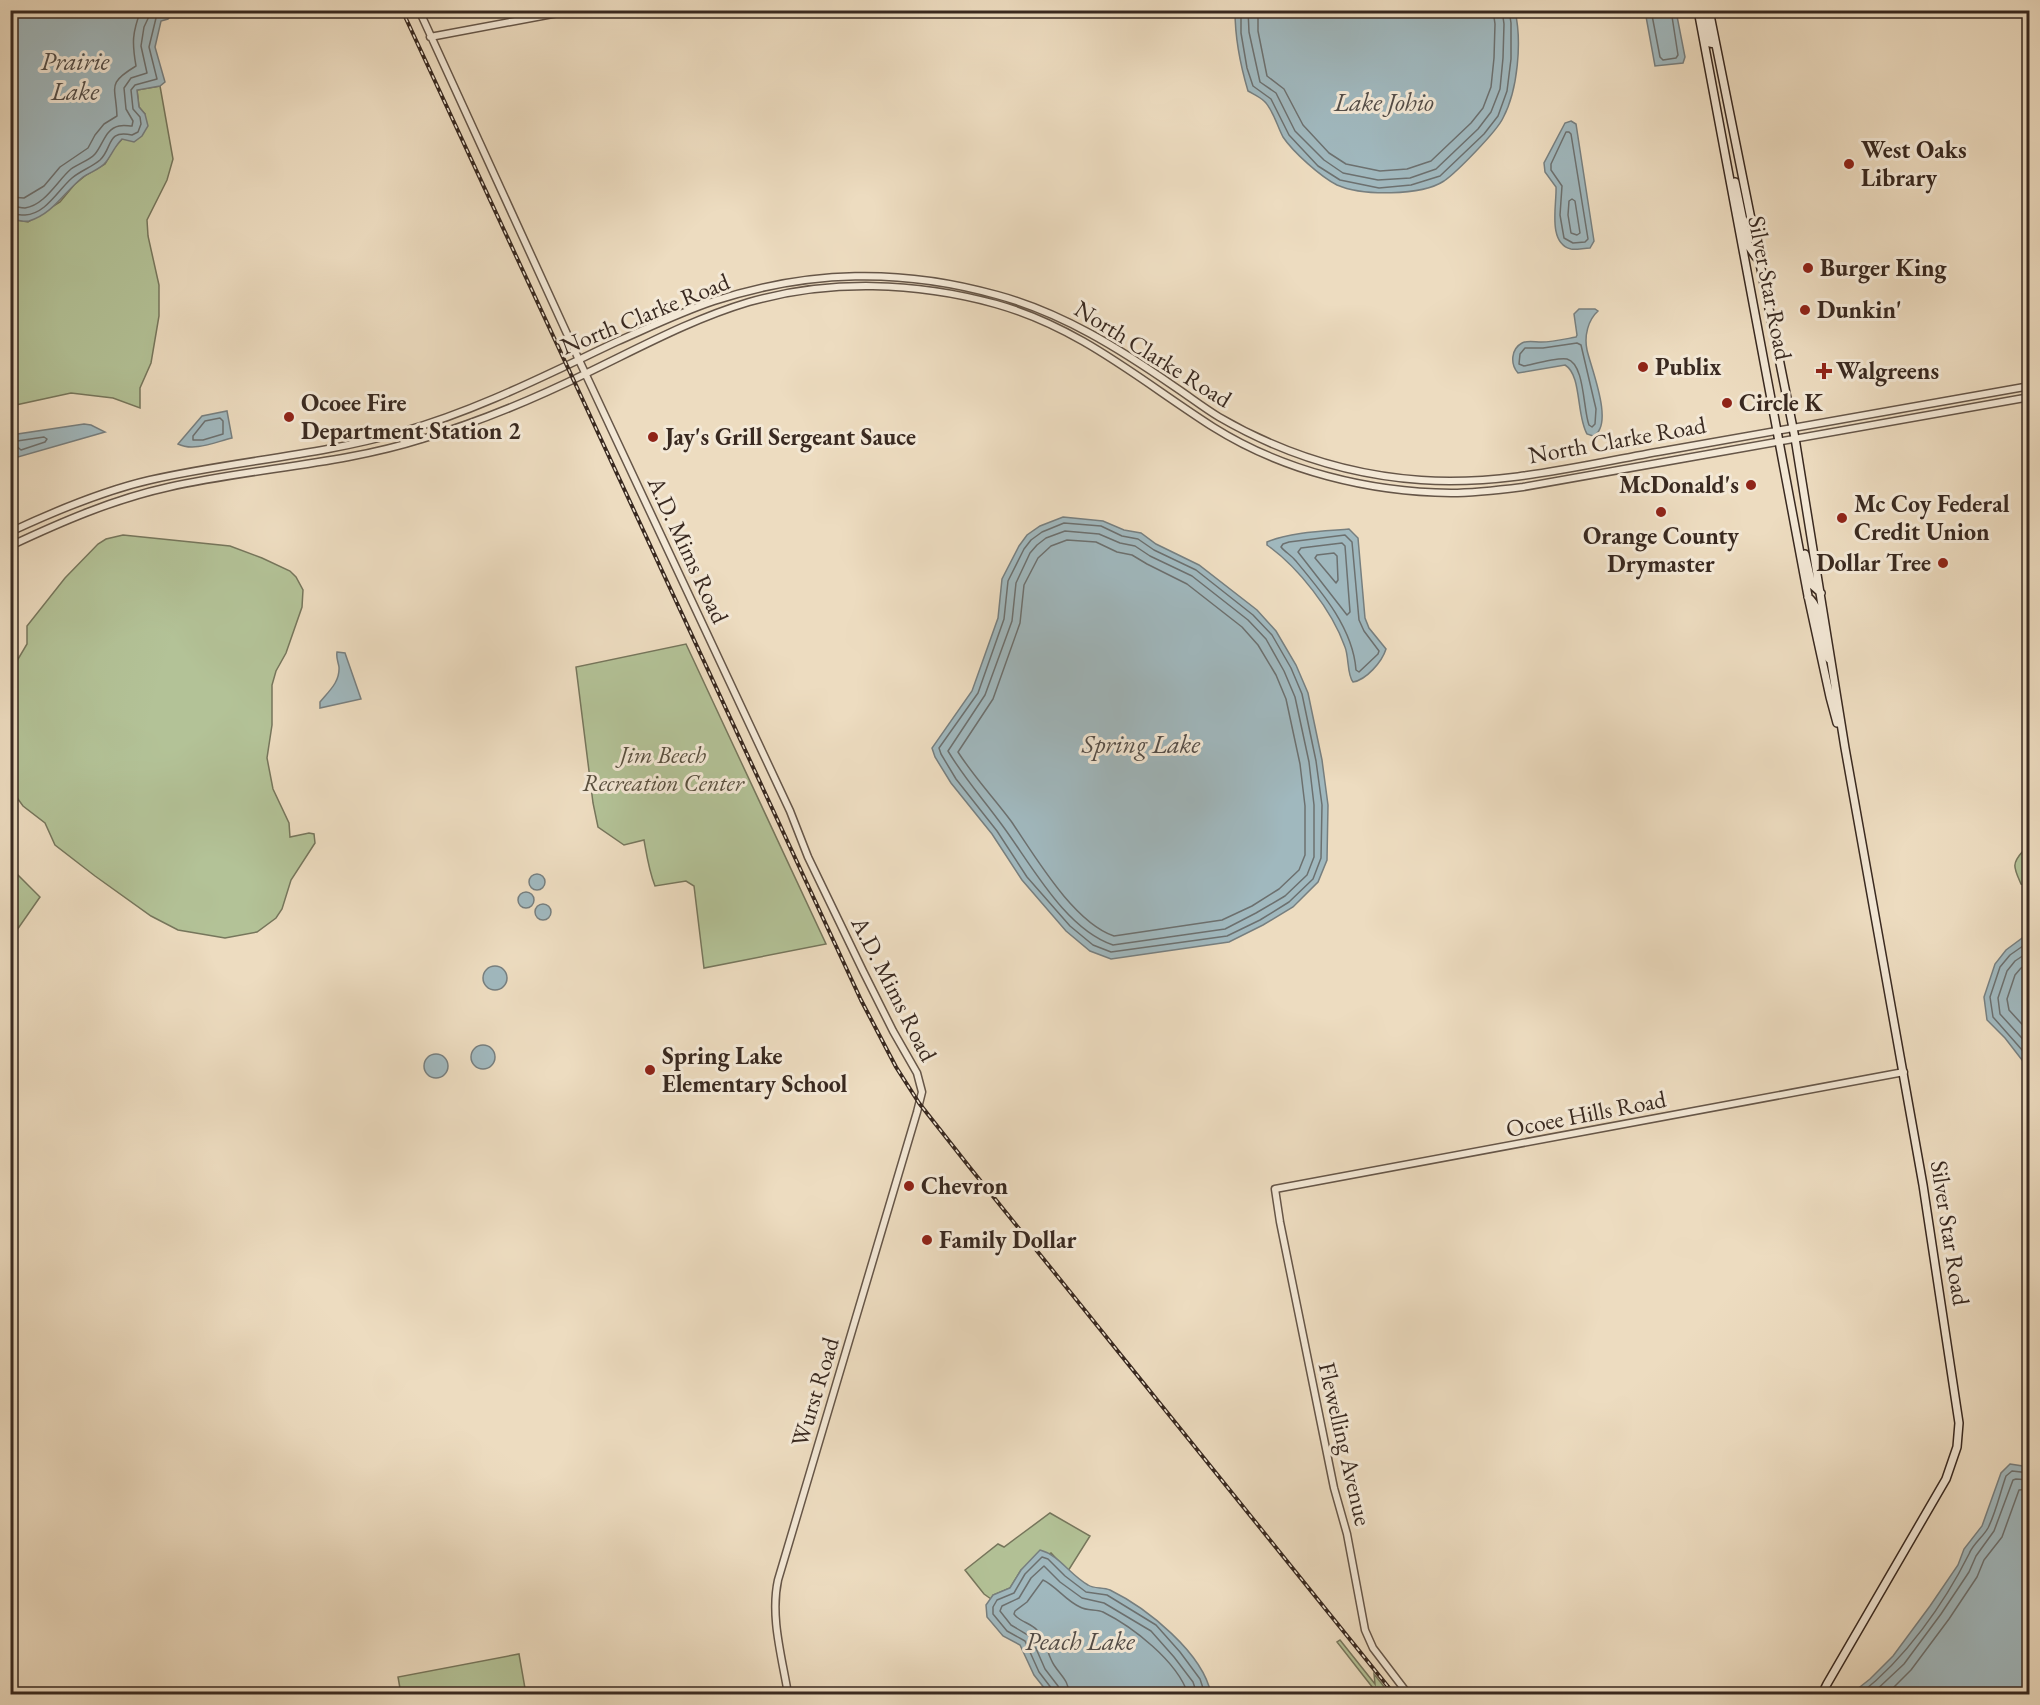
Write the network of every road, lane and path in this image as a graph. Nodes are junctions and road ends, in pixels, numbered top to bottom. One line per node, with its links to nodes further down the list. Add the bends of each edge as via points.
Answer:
1 (419, 10): 6 (street, A.D. Mims Road)
2 (574, 10): 6 (street)
3 (1698, 10): 8 (main road, Silver Star Road)
4 (1704, 10): 7 (main road, via 1710,44)
5 (1709, 10): 7 (main road, Silver Star Road)
6 (430, 37): 10 (street, A.D. Mims Road)
7 (1715, 44): 9 (main road, Silver Star Road)
8 (1727, 164): 9 (main road, via 1732,168 1748,245); 17 (main road, Silver Star Road)
9 (1757, 258): 16 (main road, Silver Star Road)
10 (579, 360): 11 (street, A.D. Mims Road); 17 (street, North Clarke Road, via 680,314 738,294 821,277 889,276 928,279 990,292 1047,312 1092,334 1248,433 1307,458 1389,477 1479,482); 21 (street, North Clarke Road, via 499,397 403,432 146,481 78,503)
11 (586, 374): 19 (street, North Clarke Road, via 686,325 750,302 826,288 906,287 1000,305 1041,321 1110,356 1243,444 1306,469 1384,488 1451,493 1512,488); 22 (street, North Clarke Road, via 459,427 395,447 171,486 53,526); 28 (street, A.D. Mims Road, via 808,857 917,1073 922,1092)
12 (2030, 386): 14 (street, North Clarke Road)
13 (2030, 397): 15 (street, North Clarke Road)
14 (1919, 405): 15 (street); 16 (street, North Clarke Road)
15 (1921, 416): 18 (street, North Clarke Road)
16 (1793, 427): 17 (street, North Clarke Road); 18 (main road, Silver Star Road)
17 (1778, 430): 19 (main road, Silver Star Road)
18 (1795, 438): 19 (street, North Clarke Road); 23 (main road, Silver Star Road)
19 (1780, 440): 20 (main road, Silver Star Road)
20 (1796, 530): 23 (main road, via 1812,585); 24 (main road, Silver Star Road)
21 (10, 532)
22 (10, 546)
23 (1821, 593): 25 (main road, Silver Star Road)
24 (1808, 596): 25 (main road, via 1816,606 1824,649); 26 (main road, Silver Star Road)
25 (1832, 666): 26 (main road, Silver Star Road)
26 (1845, 748): 27 (main road, Silver Star Road)
27 (1904, 1072): 29 (street, Ocoee Hills Road); 32 (main road, Silver Star Road, via 1958,1409 1957,1447 1940,1492)
28 (919, 1103): 30 (street, Wurst Road, via 774,1597)
29 (1275, 1189): 31 (street, Flewelling Avenue, via 1365,1630 1373,1648)
30 (789, 1695)
31 (1408, 1695)
32 (1822, 1695)

